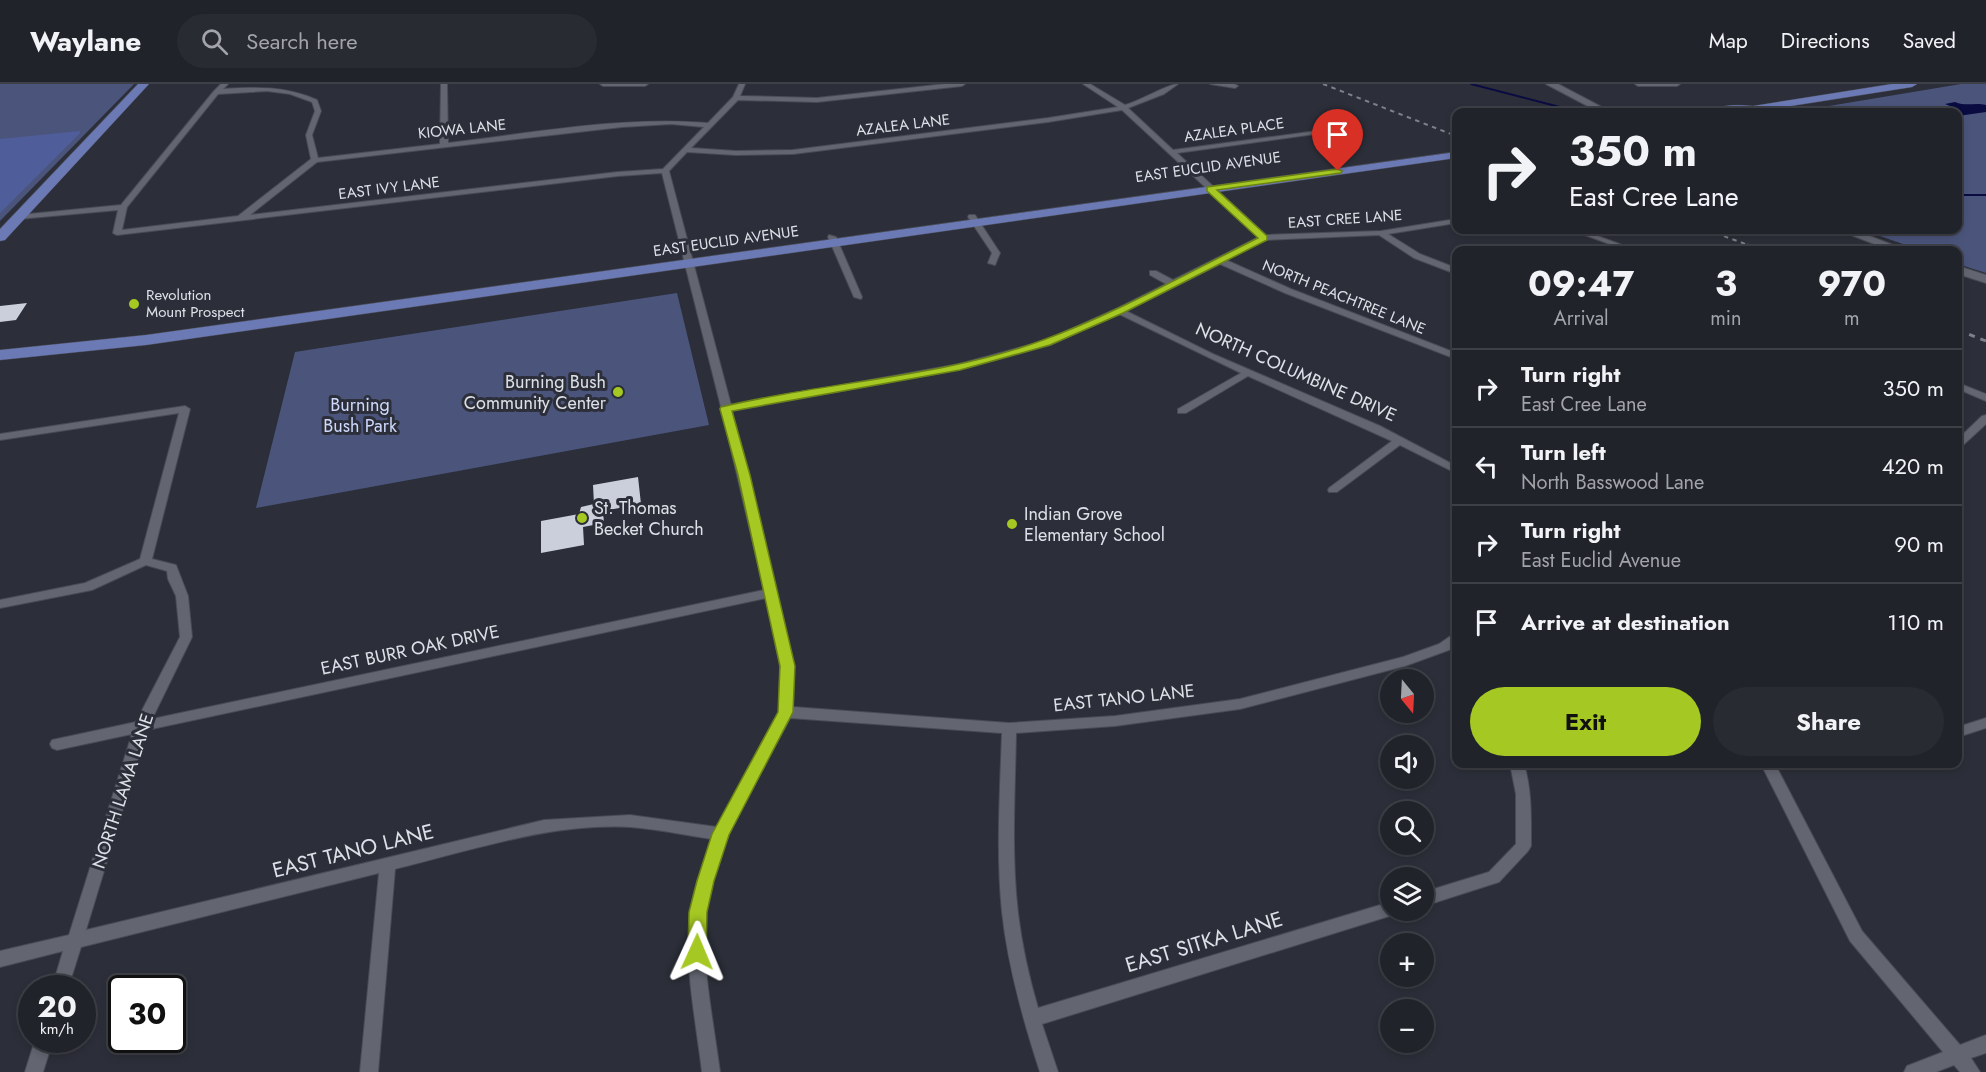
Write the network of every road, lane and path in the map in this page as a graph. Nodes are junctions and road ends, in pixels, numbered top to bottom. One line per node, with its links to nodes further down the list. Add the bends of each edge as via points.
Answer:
1 (144, 84): 33 (main road)
2 (225, 84): 17 (street)
3 (444, 84): 24 (street)
4 (603, 84): 5 (street)
5 (645, 84)
6 (742, 84): 18 (street)
7 (954, 84): 8 (street); 18 (street, via 817,100)
8 (962, 84)
9 (1086, 84): 19 (street)
10 (1175, 84): 19 (street, AZALEA LANE, via 1155,96)
11 (1213, 84): 16 (street)
12 (1551, 84): 20 (main road)
13 (1638, 84): 14 (street)
14 (1677, 84)
15 (1912, 84): 21 (main road)
16 (1235, 86)
17 (216, 92): 29 (street, via 277,89 300,93 315,101 318,111 307,139); 32 (street)
18 (736, 98): 22 (street)
19 (1123, 106): 26 (street, AZALEA LANE, via 1085,115 826,149 765,153); 27 (street)
20 (1598, 108)
21 (1769, 108)
22 (708, 125): 24 (street, KIOWA LANE, via 622,125); 26 (street)
23 (1337, 129): 27 (street, AZALEA PLACE)
24 (444, 144): 29 (street, KIOWA LANE)
25 (1452, 149): 31 (main road, EAST EUCLID AVENUE)
26 (686, 150): 30 (street)
27 (1171, 152): 31 (street)
28 (1452, 156): 31 (main road, EAST EUCLID AVENUE)
29 (315, 160): 34 (street)
30 (665, 171): 34 (street, EAST IVY LANE); 45 (street)
31 (1208, 187): 35 (main road, EAST EUCLID AVENUE); 41 (street)
32 (123, 207): 33 (street); 34 (street, EAST IVY LANE, via 117,233)
33 (19, 217): 40 (main road)
34 (239, 220)
35 (974, 220): 42 (main road, EAST EUCLID AVENUE); 47 (street, via 996,253)
36 (1452, 222): 37 (street, EAST CREE LANE)
37 (1381, 232): 41 (street, EAST CREE LANE); 48 (street, via 1402,249)
38 (1586, 234): 43 (street)
39 (1855, 234): 44 (main road)
40 (0, 237)
41 (1264, 238): 46 (street, EAST CREE LANE)
42 (833, 240): 45 (main road, EAST EUCLID AVENUE); 53 (street)
43 (1621, 246)
44 (1889, 246)
45 (688, 260): 55 (main road, EAST EUCLID AVENUE, via 214,324); 57 (main road, EAST EUCLID AVENUE, via 146,340); 61 (street)
46 (1221, 261): 52 (street, EAST CREE LANE); 56 (street, NORTH PEACHTREE LANE, via 1287,291)
47 (992, 262)
48 (1452, 270)
49 (1962, 271): 51 (main road)
50 (1153, 273): 52 (street)
51 (1986, 279)
52 (1173, 284): 54 (street, EAST CREE LANE)
53 (858, 297)
54 (1119, 311): 58 (street, NORTH COLUMBINE DRIVE); 61 (street, EAST CREE LANE, via 1047,343 972,364)
55 (0, 345)
56 (1452, 354)
57 (0, 355)
58 (1247, 372): 62 (street); 65 (street, NORTH COLUMBINE DRIVE)
59 (1962, 388): 60 (street)
60 (1986, 398)
61 (725, 409): 70 (street)
62 (1182, 411)
63 (1986, 418): 66 (street)
64 (0, 437): 69 (street, via 185,409)
65 (1400, 440): 67 (street, NORTH COLUMBINE DRIVE); 68 (street)
66 (1962, 440)
67 (1452, 468)
68 (1333, 490)
69 (145, 561): 71 (street, via 88,587); 75 (street, NORTH LAMA LANE, via 172,568 182,597 186,637)
70 (771, 593): 73 (street, via 787,666); 75 (street, EAST BURR OAK DRIVE)
71 (0, 604)
72 (1450, 648): 76 (street, EAST TANO LANE, via 1240,704 1115,721)
73 (786, 712): 76 (street, EAST TANO LANE); 81 (street)
74 (1986, 723): 77 (street)
75 (142, 724): 78 (street, EAST BURR OAK DRIVE); 85 (street, NORTH LAMA LANE)
76 (1009, 728): 88 (street, via 1010,913)
77 (1962, 731)
78 (57, 744)
79 (1518, 768): 83 (street, via 1525,800 1523,846 1494,877)
80 (1770, 768): 91 (street, via 1856,936)
81 (721, 834): 82 (street, EAST TANO LANE, via 630,821 571,823); 94 (street, via 705,881 696,935)
82 (388, 864): 85 (street, EAST TANO LANE); 93 (street)
83 (1434, 896)
84 (1380, 912): 88 (street, EAST SITKA LANE)
85 (75, 941): 86 (street, EAST TANO LANE); 87 (street, NORTH LAMA LANE)
86 (0, 959)
87 (64, 975)
88 (1031, 1019): 95 (street)
89 (1986, 1044): 91 (street)
90 (40, 1053): 92 (street)
91 (1956, 1056): 96 (street); 97 (street)
92 (34, 1072)
93 (369, 1072)
94 (711, 1072)
95 (1049, 1072)
96 (1913, 1072)
97 (1971, 1072)

